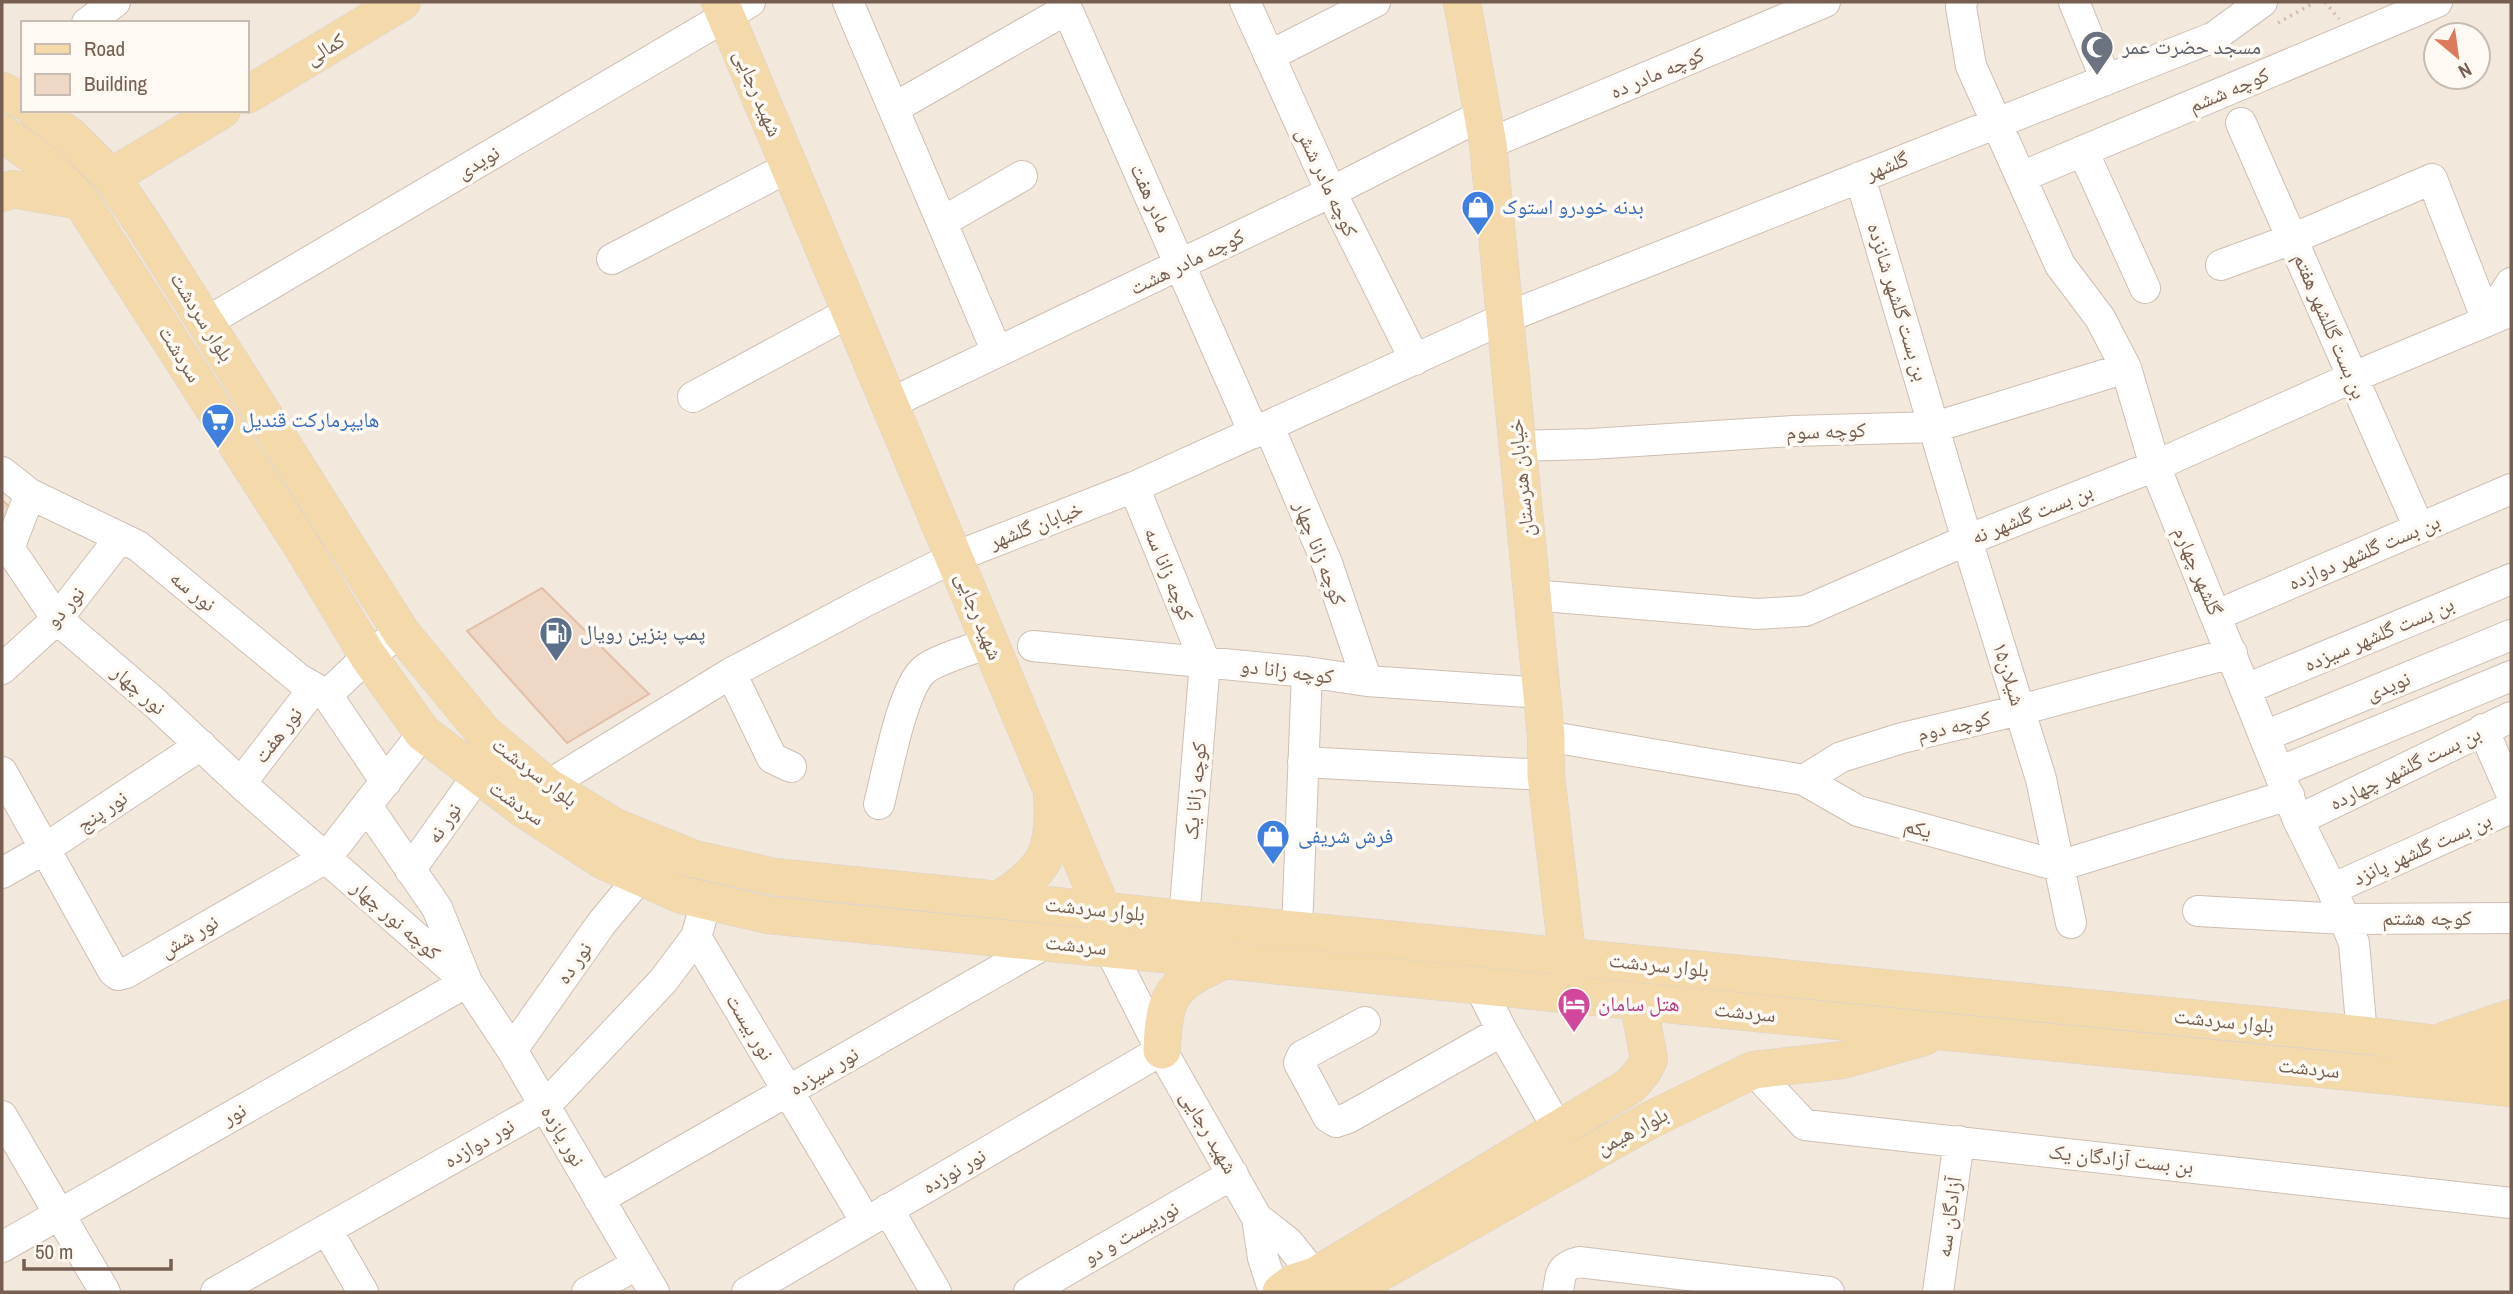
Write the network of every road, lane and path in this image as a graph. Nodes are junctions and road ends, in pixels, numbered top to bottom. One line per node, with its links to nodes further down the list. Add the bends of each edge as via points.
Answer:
1 (83, 2): 15 (street)
2 (116, 2): 16 (street)
3 (402, 2): 19 (main road, کمالی)
4 (848, 2): 20 (street)
5 (1245, 2): 17 (street, کوچه مادر شش)
6 (1375, 2): 17 (street)
7 (1462, 2): 25 (main road, خیابان هنرستان)
8 (1825, 2): 25 (street, کوچه مادر ده)
9 (1962, 2): 23 (street, گلشهر چهارم, via 1971,66)
10 (2074, 2): 18 (street)
11 (2262, 2): 18 (street, گلشهر, via 2214,37)
12 (2437, 2): 27 (street, کوچه ششم)
13 (1066, 6): 20 (street); 39 (street, مادر هفت)
14 (732, 7): 28 (main road, شهید رجایی); 46 (street, نویدی)
15 (82, 21)
16 (90, 21)
17 (1269, 56): 33 (street, کوچه مادر شش)
18 (2106, 80): 23 (street, گلشهر)
19 (248, 95)
20 (894, 108): 36 (street)
21 (39, 112): 30 (main road, بلوار سردشت, via 70,135)
22 (219, 112): 30 (main road)
23 (1995, 122): 31 (street, گلشهر); 32 (street, گلشهر چهارم)
24 (2241, 123): 37 (street, بن بست گللشهر هفتم)
25 (1485, 129): 33 (street, کوچه مادر هشت); 45 (main road, خیابان هنرستان)
26 (2, 133): 35 (main road, سردشت, via 45,164)
27 (2083, 151): 32 (street, کوچه ششم); 42 (street)
28 (789, 167): 38 (street); 43 (main road, شهید رجایی)
29 (1022, 176): 36 (street)
30 (111, 177): 46 (main road, بلوار سردشت)
31 (1860, 177): 45 (street, گلشهر); 53 (street, بن بست گلشهر شانزده)
32 (2021, 177): 49 (street, گلشهر چهارم, via 2060,265 2100,318)
33 (1331, 192): 39 (street, کوچه مادر هشت); 48 (street, کوچه مادر شش)
34 (2, 193): 35 (main road, via 13,190)
35 (82, 201): 74 (main road, سردشت)
36 (942, 222): 47 (street)
37 (2292, 239): 40 (street); 44 (street, via 2432,179); 50 (street, بن بست گللشهر هفتم)
38 (612, 260)
39 (1180, 265): 47 (street, کوچه مادر هشت); 54 (street, مادر هفت)
40 (2221, 265)
41 (2511, 283): 44 (street)
42 (2145, 288)
43 (850, 312): 51 (street); 52 (main road, شهید رجایی)
44 (2499, 316): 50 (street, بن بست گلشهر نه)
45 (1505, 318): 48 (street, خیابان گلشهر); 55 (main road, خیابان هنرستان)
46 (205, 323): 69 (main road, بلوار سردشت)
47 (997, 352): 52 (street, کوچه مادر هشت)
48 (1415, 360): 54 (street, خیابان گلشهر)
49 (2126, 368): 53 (street, کوچه سوم); 56 (street, گلشهر چهارم)
50 (2351, 378): 56 (street, بن بست گلشهر نه); 61 (street, بن بست گللشهر هفتم)
51 (693, 397)
52 (889, 404): 64 (main road, شهید رجایی)
53 (1935, 427): 55 (street, کوچه سوم); 63 (street, شیلان۱۵)
54 (1262, 430): 58 (street, خیابان گلشهر); 80 (street, کوچه زانا چهار, via 1327,563)
55 (1517, 446): 66 (main road, خیابان هنرستان)
56 (2155, 466): 63 (street, بن بست گلشهر نه); 67 (street, گلشهر چهارم)
57 (2, 472): 60 (street, نور سه)
58 (1134, 487): 64 (street, خیابان گلشهر); 75 (street, کوچه زانا سه)
59 (2511, 489): 61 (street, بن بست گلشهر دوازده)
60 (30, 494): 62 (street, نور سه); 68 (street, نور چهار, via 11,551)
61 (2418, 528): 67 (street, بن بست گلشهر دوازده)
62 (120, 538): 68 (street, نور دو); 82 (street, نور سه, via 138,546 299,679)
63 (1967, 540): 66 (street, بن بست گلشهر نه, via 1805,611 1780,614); 84 (street, شیلان۱۵)
64 (955, 557): 71 (main road, شهید رجایی); 78 (street, خیابان گلشهر)
65 (2511, 579): 81 (street, بن بست گلشهر سیزده)
66 (1532, 596): 83 (main road, خیابان هنرستان)
67 (2217, 615): 73 (street, گلشهر چهارم)
68 (58, 619): 76 (street, نور دو); 90 (street, نور چهار)
69 (401, 632): 74 (street); 99 (main road, بلوار سردشت, via 484,733)
70 (2511, 635): 89 (street, نویدی)
71 (989, 643): 100 (main road, شهید رجایی); 103 (street, via 925,668 915,680)
72 (1033, 646): 75 (street, کوچه زانا دو)
73 (2232, 653): 81 (street, گلشهر چهارم); 84 (street, کوچه دوم)
74 (368, 656): 82 (street); 87 (main road, سردشت)
75 (1205, 662): 77 (street, کوچه زانا دو); 118 (street, کوچه زانا یک)
76 (2, 669)
77 (1307, 672): 80 (street, کوچه زانا دو); 91 (street)
78 (732, 673): 92 (street, via 772,758); 99 (street, خیابان گلشهر)
79 (2511, 676): 102 (street, نویدی)
80 (1367, 681): 83 (street, کوچه زانا دو)
81 (2246, 689): 89 (street, گلشهر چهارم)
82 (321, 691): 97 (street); 98 (street, نور هفت)
83 (1542, 693): 88 (main road, خیابان هنرستان)
84 (2020, 710): 96 (street, کوچه دوم, via 1841,757); 108 (street, شیلان۱۵, via 2041,779)
85 (2511, 717): 86 (street, بن بست گلشهر چهارده)
86 (2483, 729): 101 (street); 102 (street, بن بست گلشهر چهارده)
87 (423, 733): 94 (main road, سردشت); 97 (street, نور شش)
88 (1546, 736): 95 (main road, خیابان هنرستان); 96 (street, یکم)
89 (2265, 736): 102 (street, گلشهر چهارم)
90 (201, 745): 98 (street, نور چهار); 106 (street, نور پنج)
91 (1303, 762): 95 (street); 121 (street)
92 (791, 767)
93 (2, 772): 106 (street, نور شش)
94 (478, 775): 109 (street, نور نه); 111 (main road, سردشت, via 604,861)
95 (1546, 775): 125 (main road, خیابان هنرستان)
96 (1804, 780): 108 (street, یکم, via 1858,811)
97 (386, 782): 104 (street, نور شش)
98 (241, 783): 107 (street, نور چهار)
99 (547, 786): 113 (main road, بلوار سردشت, via 617,828 694,859 775,877)
100 (1051, 790): 113 (main road, via 1047,855 1020,887); 115 (main road, شهید رجایی)
101 (2511, 793)
102 (2289, 796): 108 (street); 112 (street, گلشهر چهارم)
103 (879, 804)
104 (367, 806): 107 (street, نور شش); 109 (street)
105 (2511, 808): 112 (street, بن بست گلشهر پانزد)
106 (46, 848): 107 (street, نور شش, via 118,975); 110 (street, نور پنج)
107 (326, 858): 127 (street, کوچه نور چهار)
108 (2059, 866): 120 (street, شیلان۱۵)
109 (410, 870): 127 (street, via 437,908)
110 (2, 873)
111 (639, 878): 114 (main road, سردشت); 137 (street, نور ده)
112 (2332, 889): 119 (street, گلشهر چهارم)
113 (1000, 899): 115 (main road, بلوار سردشت)
114 (707, 901): 122 (street); 123 (main road, سردشت, via 768,915)
115 (1102, 909): 118 (main road, بلوار سردشت); 124 (main road, شهید رجایی)
116 (2198, 911): 119 (street, کوچه هشتم)
117 (2511, 918): 119 (street, کوچه هشتم)
118 (1184, 919): 121 (main road, بلوار سردشت)
119 (2344, 919): 135 (street, گلشهر چهارم, via 2354,943)
120 (2071, 923)
121 (1297, 929): 125 (main road, بلوار سردشت)
122 (696, 937): 142 (street, نور بیست); 143 (street, نور دوازده, via 663,981)
123 (1048, 942): 124 (main road, سردشت); 142 (street, نور سیزده)
124 (1109, 948): 126 (main road, سردشت); 138 (street, شهید رجایی)
125 (1567, 956): 129 (main road, خیابان هنرستان); 135 (main road, بلوار سردشت)
126 (1224, 960): 128 (main road, سردشت); 138 (main road, via 1174,990 1163,1021)
127 (467, 982): 137 (street, نور یازده); 150 (street, نور)
128 (1479, 985): 129 (main road, سردشت); 133 (street)
129 (1571, 994): 130 (main road, سردشت)
130 (1637, 1001): 134 (main road, سردشت); 145 (main road, بلوار هیمن, via 1649,1059 1643,1071 1630,1086)
131 (2511, 1018): 136 (main road)
132 (1365, 1022): 133 (street, via 1302,1056 1298,1063 1328,1117 1336,1122)
133 (1502, 1031): 145 (street)
134 (1943, 1032): 140 (main road, بلوار هیمن, via 1843,1060); 141 (main road, سردشت)
135 (2362, 1035): 136 (main road, بلوار سردشت)
136 (2437, 1042): 139 (main road, بلوار سردشت)
137 (512, 1050): 143 (street, نور یازده)
138 (1162, 1050): 147 (street, شهید رجایی); 151 (street, نور نوزده)
139 (2511, 1053)
140 (1753, 1070): 146 (street, بن بست آزادگان یک, via 1805,1125); 156 (main road, بلوار هیمن)
141 (2511, 1088)
142 (789, 1091): 148 (street, نور سیزده); 151 (street, نور بیست)
143 (545, 1106): 148 (street, نور یازده); 153 (street, نور دوازده)
144 (3, 1120): 150 (street)
145 (1558, 1129): 156 (main road, بلوار هیمن)
146 (1959, 1141): 149 (street, بن بست آزادگان یک); 169 (street, آزادگان سه)
147 (1233, 1174): 152 (street, شهید رجایی); 164 (street, نوربیست و دو)
148 (600, 1199): 155 (street, نور یازده)
149 (2511, 1203)
150 (58, 1214): 154 (street, نور); 158 (street)
151 (877, 1216): 162 (street, نور نوزده); 163 (street, نور بیست)
152 (1257, 1218): 156 (street, شهید رجایی, via 1288,1242); 165 (street, شهید رجایی)
153 (327, 1230): 159 (street, نور دوازده); 160 (street)
154 (2, 1247)
155 (638, 1264): 157 (street); 161 (street, نور یازده)
156 (1329, 1287): 166 (main road, via 1293,1283)
157 (604, 1288)
158 (105, 1292)
159 (216, 1292)
160 (363, 1292)
161 (654, 1292)
162 (747, 1292)
163 (936, 1292)
164 (1028, 1292)
165 (1274, 1292)
166 (1281, 1292)
167 (1558, 1292): 168 (street, via 1561,1273 1578,1262)
168 (1829, 1292)
169 (1938, 1292)

